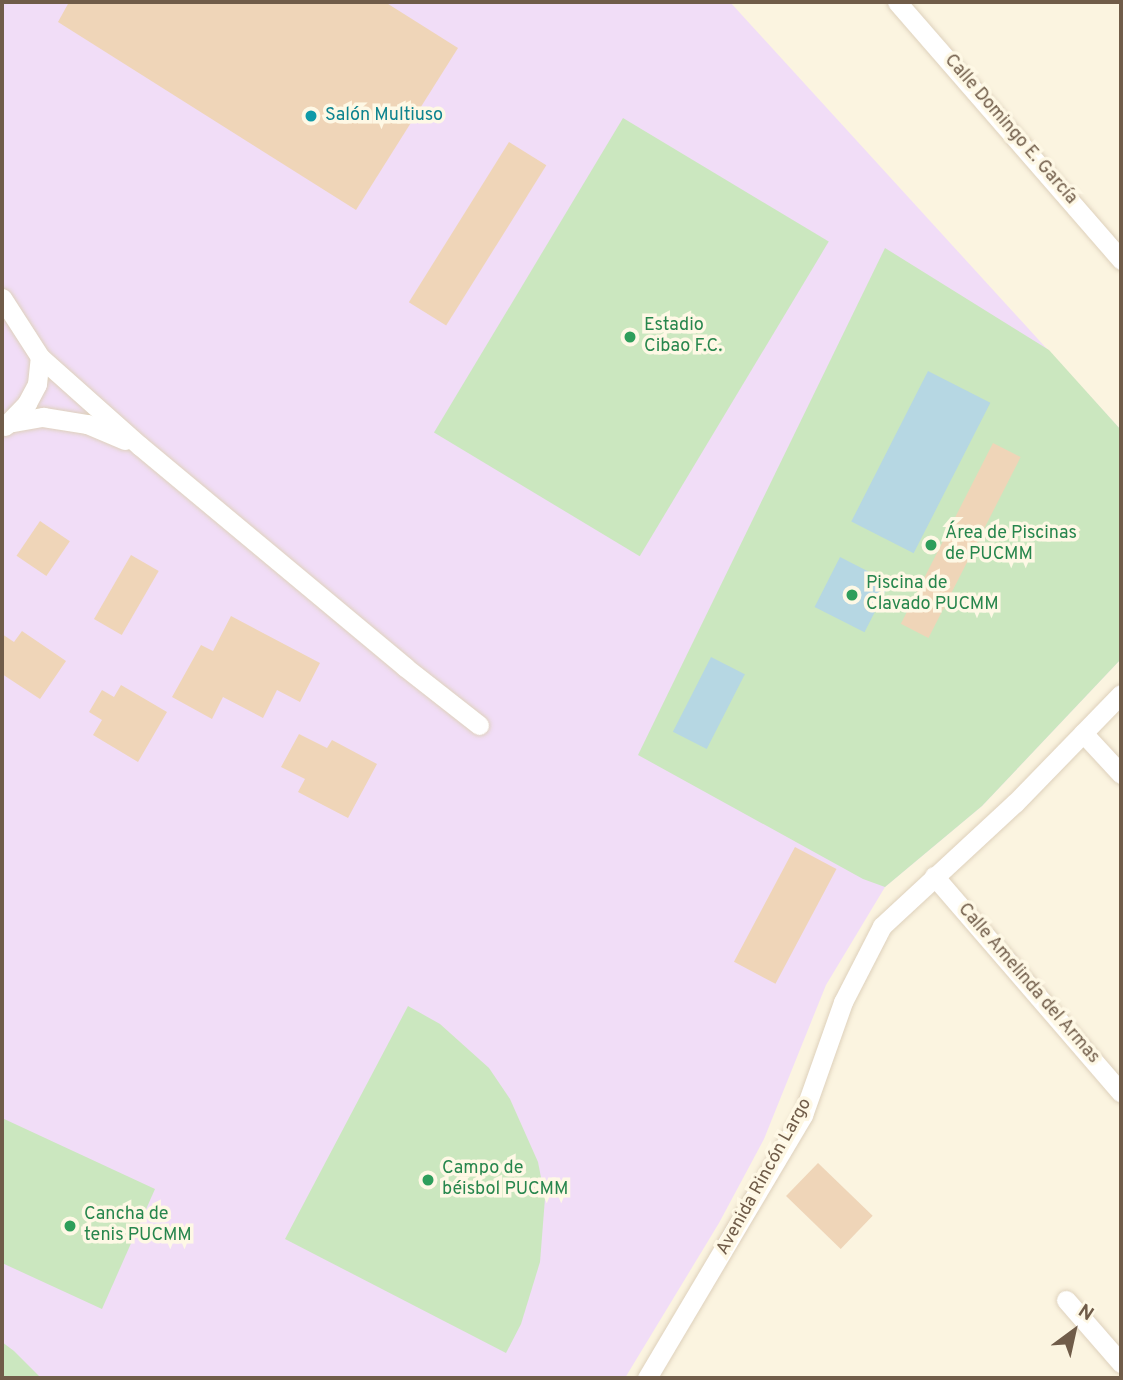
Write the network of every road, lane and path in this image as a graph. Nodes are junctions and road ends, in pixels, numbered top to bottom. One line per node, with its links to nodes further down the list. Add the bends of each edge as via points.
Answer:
1 (897, 2): 2 (street, Calle Domingo E. García)
2 (1121, 260)
3 (2, 298): 4 (street)
4 (40, 357): 5 (street, via 37,384 27,403); 6 (street)
5 (5, 426): 6 (street, via 43,417 87,424)
6 (140, 446): 8 (street)
7 (1121, 694): 9 (street, Avenida Rincón Largo)
8 (479, 725)
9 (1083, 733): 10 (street); 11 (street, Avenida Rincón Largo)
10 (1121, 774)
11 (934, 876): 12 (street, Calle Amelinda del Armas); 15 (street, Avenida Rincón Largo, via 882,926 843,1002 803,1115)
12 (1121, 1093)
13 (1066, 1300): 14 (street)
14 (1121, 1363)
15 (647, 1378)

